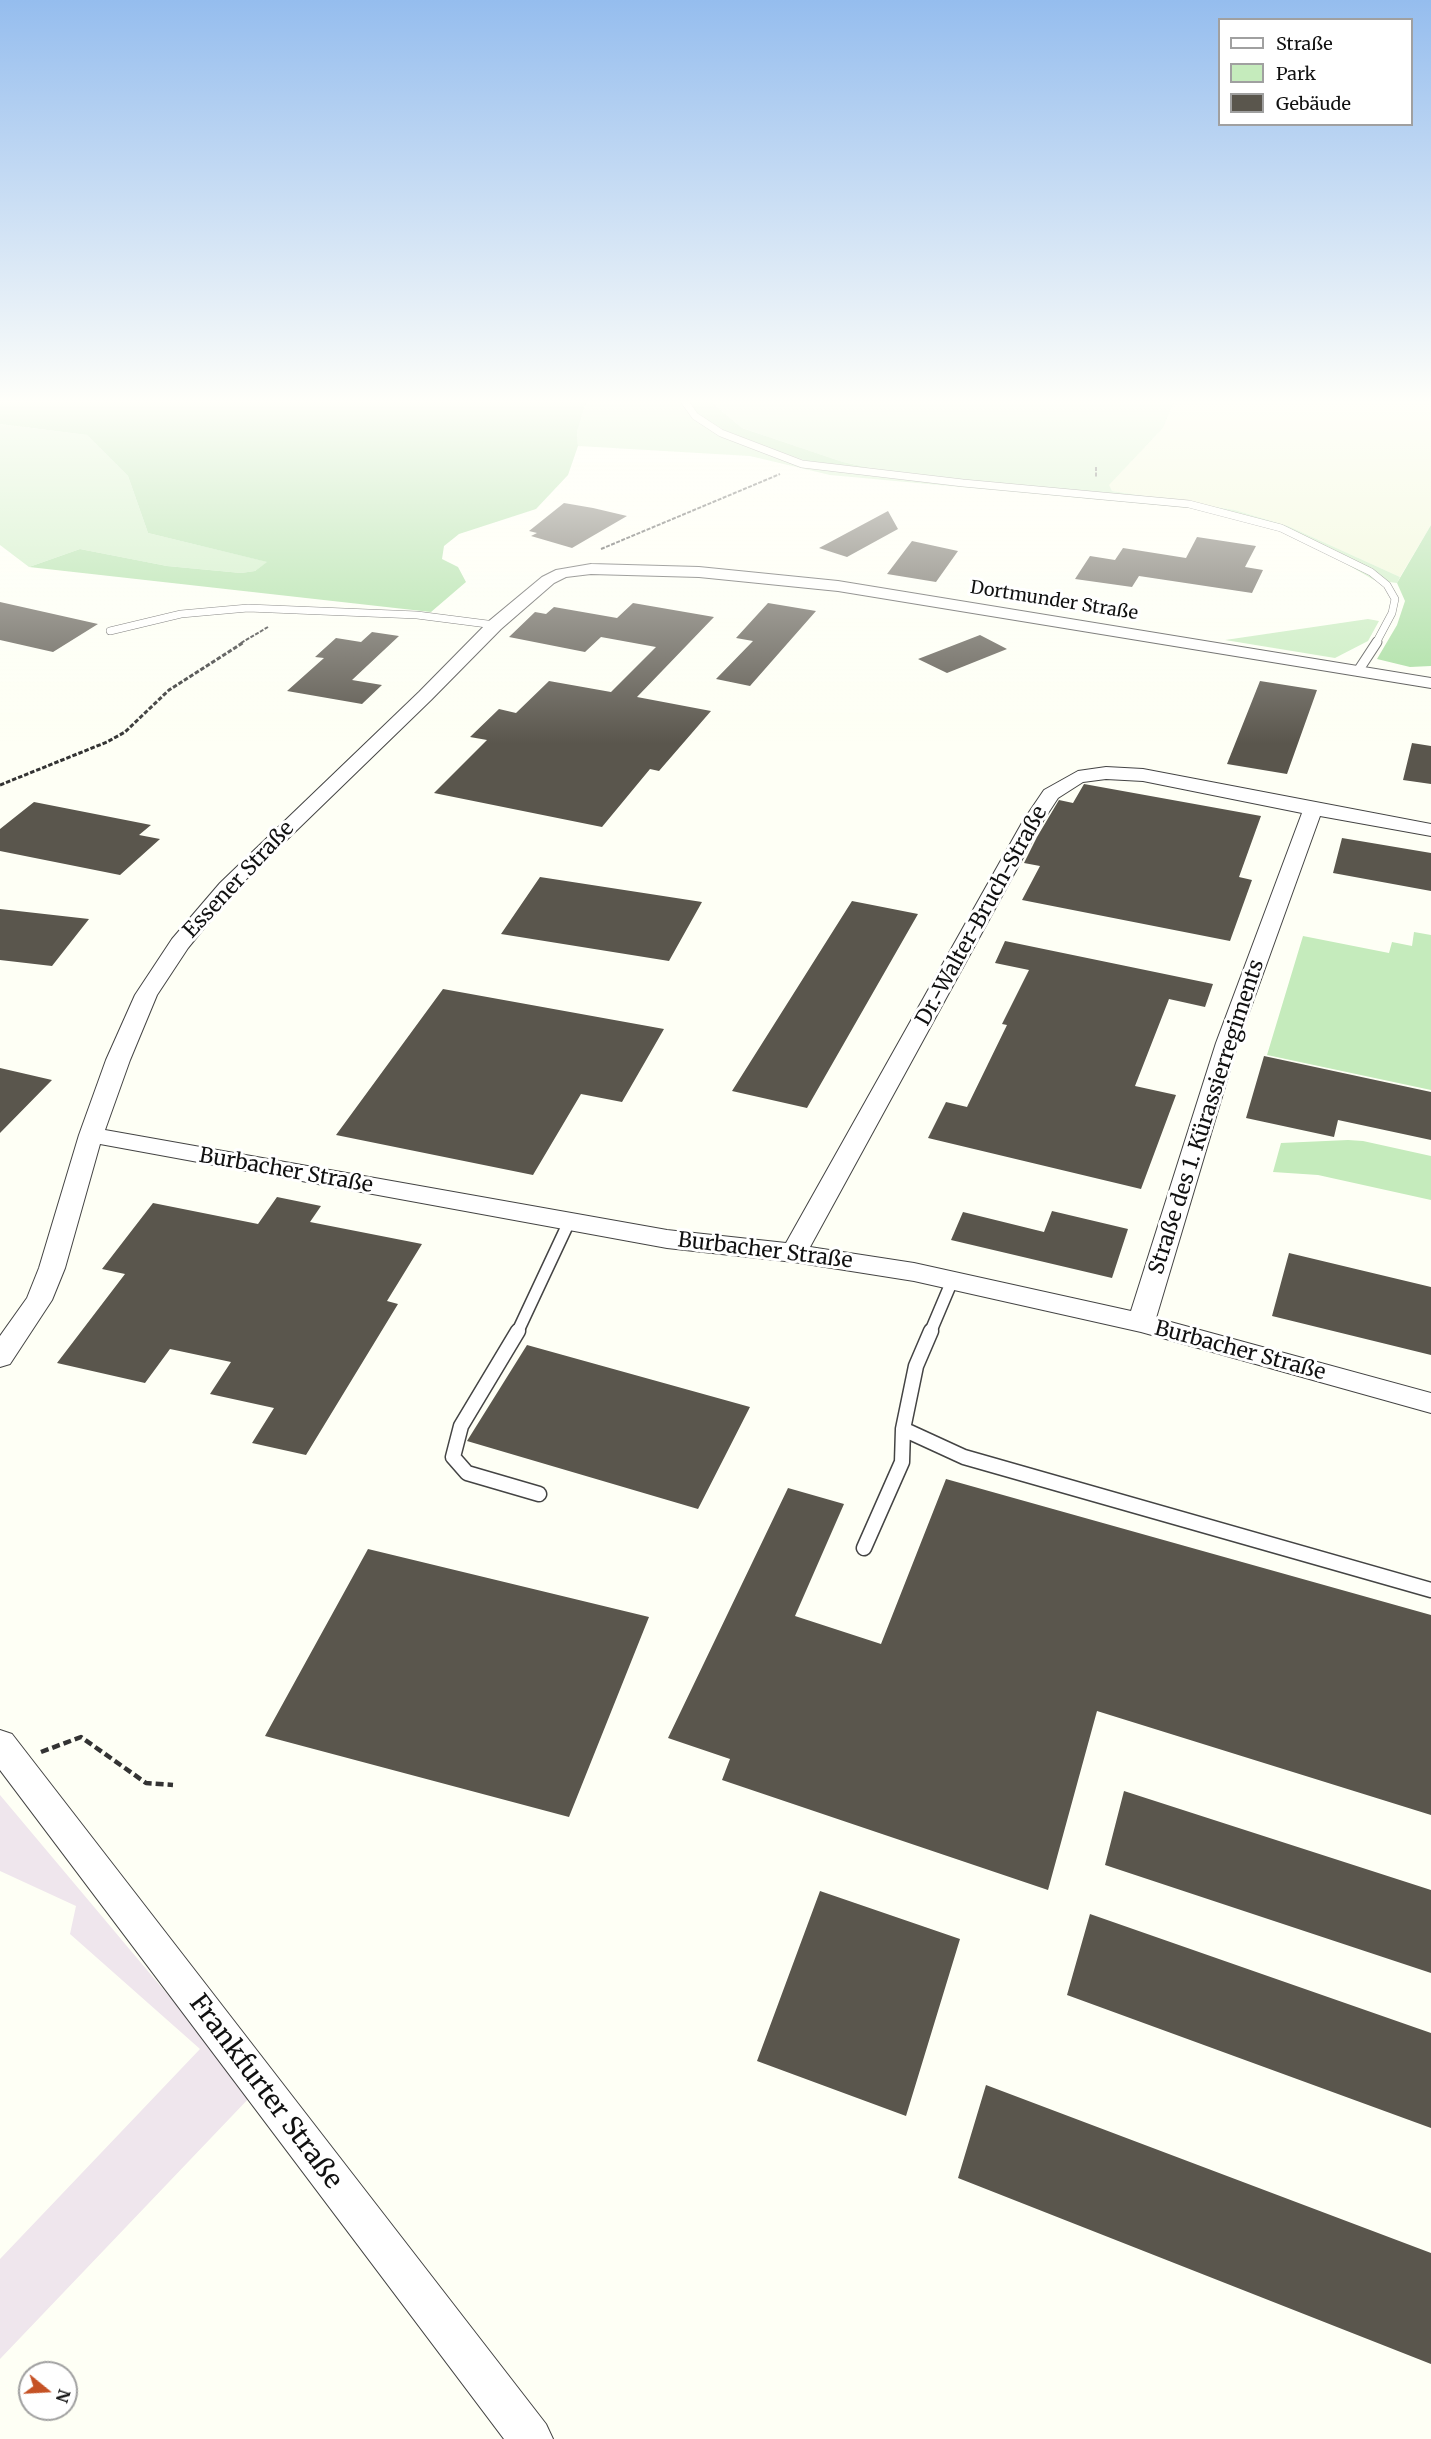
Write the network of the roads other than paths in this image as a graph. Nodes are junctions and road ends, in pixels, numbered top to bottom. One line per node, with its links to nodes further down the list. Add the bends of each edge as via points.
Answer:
1 (1234, 516): 5 (lane, via 1281,528 1371,572 1387,585 1395,599 1392,613)
2 (562, 573): 3 (street, Essener Straße, via 540,586); 5 (street, Dortmunder Straße, via 636,569 827,584)
3 (495, 625): 4 (lane, via 417,615 296,608 210,610); 9 (street, Essener Straße, via 227,887 180,944 146,995)
4 (110, 632)
5 (1358, 671): 6 (street, Dortmunder Straße)
6 (1431, 683)
7 (1313, 809): 8 (street, Dr.-Walter-Bruch-Straße); 11 (street, Dr.-Walter-Bruch-Straße, via 1143,775 1078,777 1051,794); 13 (street, Straße des 1. Kürassierregiments, via 1227,1043)
8 (1431, 830)
9 (91, 1136): 10 (street, Burbacher Straße); 14 (street, Essener Straße, via 39,1300)
10 (569, 1222): 11 (street, Burbacher Straße, via 667,1239); 17 (lane, via 524,1322 461,1426 453,1457 467,1473)
11 (794, 1253): 12 (street, Burbacher Straße)
12 (952, 1281): 13 (street, Burbacher Straße); 16 (lane, via 916,1366)
13 (1141, 1323): 15 (street, Burbacher Straße)
14 (0, 1358)
15 (1431, 1403)
16 (903, 1429): 18 (lane, via 902,1462); 19 (lane, via 964,1457)
17 (539, 1494)
18 (864, 1548)
19 (1431, 1590)
20 (5, 1758): 21 (street, Frankfurter Straße)
21 (531, 2439)

